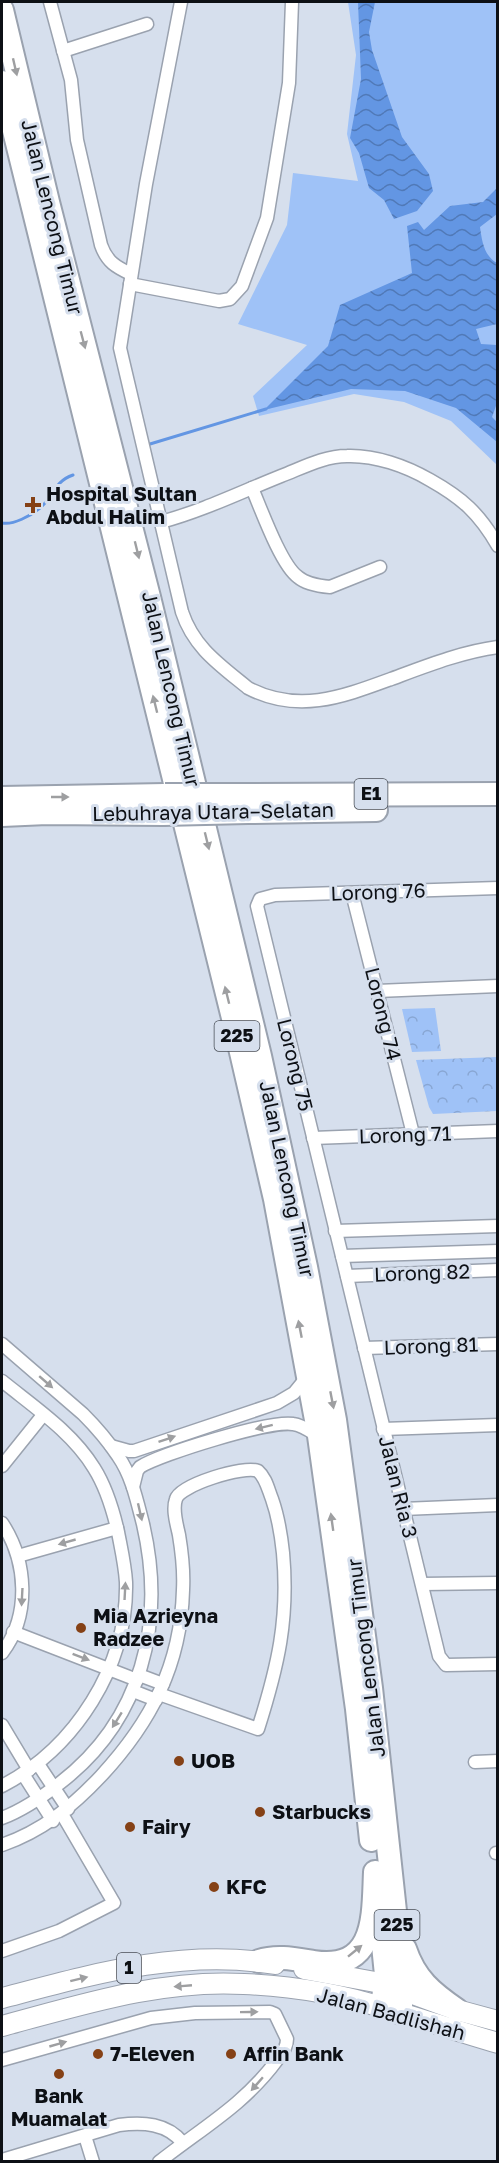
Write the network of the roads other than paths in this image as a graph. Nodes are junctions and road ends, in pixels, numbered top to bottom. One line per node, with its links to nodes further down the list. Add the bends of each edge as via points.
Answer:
1 (50, 2): 6 (street)
2 (182, 2): 8 (street)
3 (292, 2): 8 (street, via 289,83 267,218 242,286 230,299 219,302)
4 (2, 10): 69 (highway, Jalan Lencong Timur / 225, one-way to 69, via 149,597 260,1056 306,1267 335,1420 371,1688)
5 (147, 24): 6 (street)
6 (63, 51): 8 (street, via 73,91 77,140 101,246 110,262)
7 (2, 82): 37 (highway, Jalan Lencong Timur / 225, one-way to 7, via 275,1199 234,1023)
8 (130, 279): 10 (street, via 120,348)
9 (252, 488): 10 (street); 11 (street, via 328,459 347,456 379,460 408,469 456,495); 12 (street, via 285,562 298,578 330,587)
10 (160, 522): 13 (street, via 187,627 196,642 258,693 288,701 333,699 452,657)
11 (498, 546)
12 (380, 567)
13 (498, 646)
14 (498, 794): 16 (highway, Lebuhraya Utara–Selatan / E1)
15 (2, 798): 17 (highway, Lebuhraya Utara–Selatan / E1, one-way to 17)
16 (246, 803): 17 (highway, Lebuhraya Utara–Selatan / E1, bridge); 18 (highway, Lebuhraya Utara–Selatan / E1)
17 (164, 804): 19 (highway, Lebuhraya Utara–Selatan / E1)
18 (498, 808)
19 (2, 815)
20 (498, 888): 21 (street, Lorong 76)
21 (352, 893): 22 (street, Lorong 76, via 275,895); 24 (street, Lorong 74)
22 (260, 899): 27 (street, Lorong 75, via 257,914)
23 (498, 986): 24 (street)
24 (377, 991): 26 (street, Lorong 74)
25 (498, 1131): 26 (street, Lorong 71)
26 (413, 1134): 27 (street, Lorong 71)
27 (313, 1138): 29 (street, Lorong 75)
28 (498, 1226): 29 (street)
29 (335, 1231): 31 (street, Lorong 75)
30 (498, 1251): 31 (street)
31 (342, 1256): 33 (street, Jalan Ria 3)
32 (498, 1270): 33 (street, Lorong 82)
33 (347, 1276): 36 (street, Jalan Ria 3)
34 (2, 1344): 43 (street, one-way to 43, via 83,1414)
35 (498, 1344): 36 (street, Lorong 81)
36 (364, 1348): 41 (street, Jalan Ria 3)
37 (309, 1374): 42 (highway, Jalan Lencong Timur / 225); 43 (street, one-way to 37, via 134,1451 277,1403 294,1393)
38 (2, 1381): 39 (street)
39 (43, 1415): 44 (street); 49 (street, via 79,1447 94,1467)
40 (498, 1425): 41 (street)
41 (383, 1429): 47 (street, Jalan Ria 3)
42 (320, 1436): 45 (street, one-way to 45, via 301,1426 284,1424 199,1444 140,1467); 69 (highway, Jalan Lencong Timur / 225, one-way to 42)
43 (111, 1446): 45 (street)
44 (2, 1466)
45 (133, 1487): 57 (street, one-way to 57, via 146,1535 152,1588 150,1631)
46 (498, 1506): 47 (street)
47 (403, 1509): 52 (street, Jalan Ria 3)
48 (2, 1523): 50 (street)
49 (117, 1528): 50 (street, one-way to 50); 56 (street, one-way to 49, via 125,1595)
50 (18, 1556): 53 (street, one-way to 53, via 21,1607)
51 (498, 1583): 52 (street)
52 (422, 1584): 55 (street, Jalan Ria 3, via 441,1661 446,1665)
53 (13, 1632): 54 (street); 56 (street, one-way to 56)
54 (2, 1653)
55 (498, 1664)
56 (110, 1668): 57 (street); 62 (street, via 68,1736)
57 (136, 1682): 58 (street); 64 (street, one-way to 64, via 106,1738)
58 (159, 1693): 58 (street, via 176,1645 183,1592 175,1502 185,1489 254,1469 264,1477 275,1507 285,1590 281,1645 258,1729); 66 (street, via 129,1745)
59 (2, 1725): 62 (street)
60 (498, 1761): 61 (street)
61 (475, 1762)
62 (30, 1769): 63 (street); 64 (street); 65 (street)
63 (2, 1786)
64 (54, 1788): 65 (street); 66 (street)
65 (39, 1799): 66 (street); 67 (street)
66 (61, 1814): 68 (street, via 31,1834); 70 (street, via 114,1903 59,1931)
67 (2, 1818)
68 (2, 1845)
69 (382, 1865): 71 (highway, one-way to 69, via 269,1958 333,1962 355,1953 372,1927); 73 (highway, Jalan Lencong Timur / 225); 74 (highway, via 395,1881 405,1950 411,1965 424,1985)
70 (2, 1951)
71 (259, 1961): 72 (main road, Jalan Badlishah / 1, one-way to 71, via 138,1966 204,1959); 73 (main road, Jalan Badlishah / 1)
72 (2, 1998)
73 (393, 1999): 74 (main road, Jalan Badlishah / 1); 76 (main road, Jalan Badlishah / 1, one-way to 76, via 265,1985 198,1984 99,2000); 77 (main road, Jalan Badlishah / 1)
74 (457, 2010): 75 (main road, Jalan Badlishah / 1)
75 (498, 2021)
76 (2, 2026)
77 (498, 2043)
78 (2, 2060): 80 (street, one-way to 80, via 151,2018 195,2013 275,2014 287,2039 278,2058 238,2104)
79 (85, 2136): 80 (street, via 119,2125 143,2123 170,2131); 81 (street); 82 (street)
80 (183, 2143): 83 (street)
81 (2, 2160)
82 (93, 2162)
83 (159, 2162)

